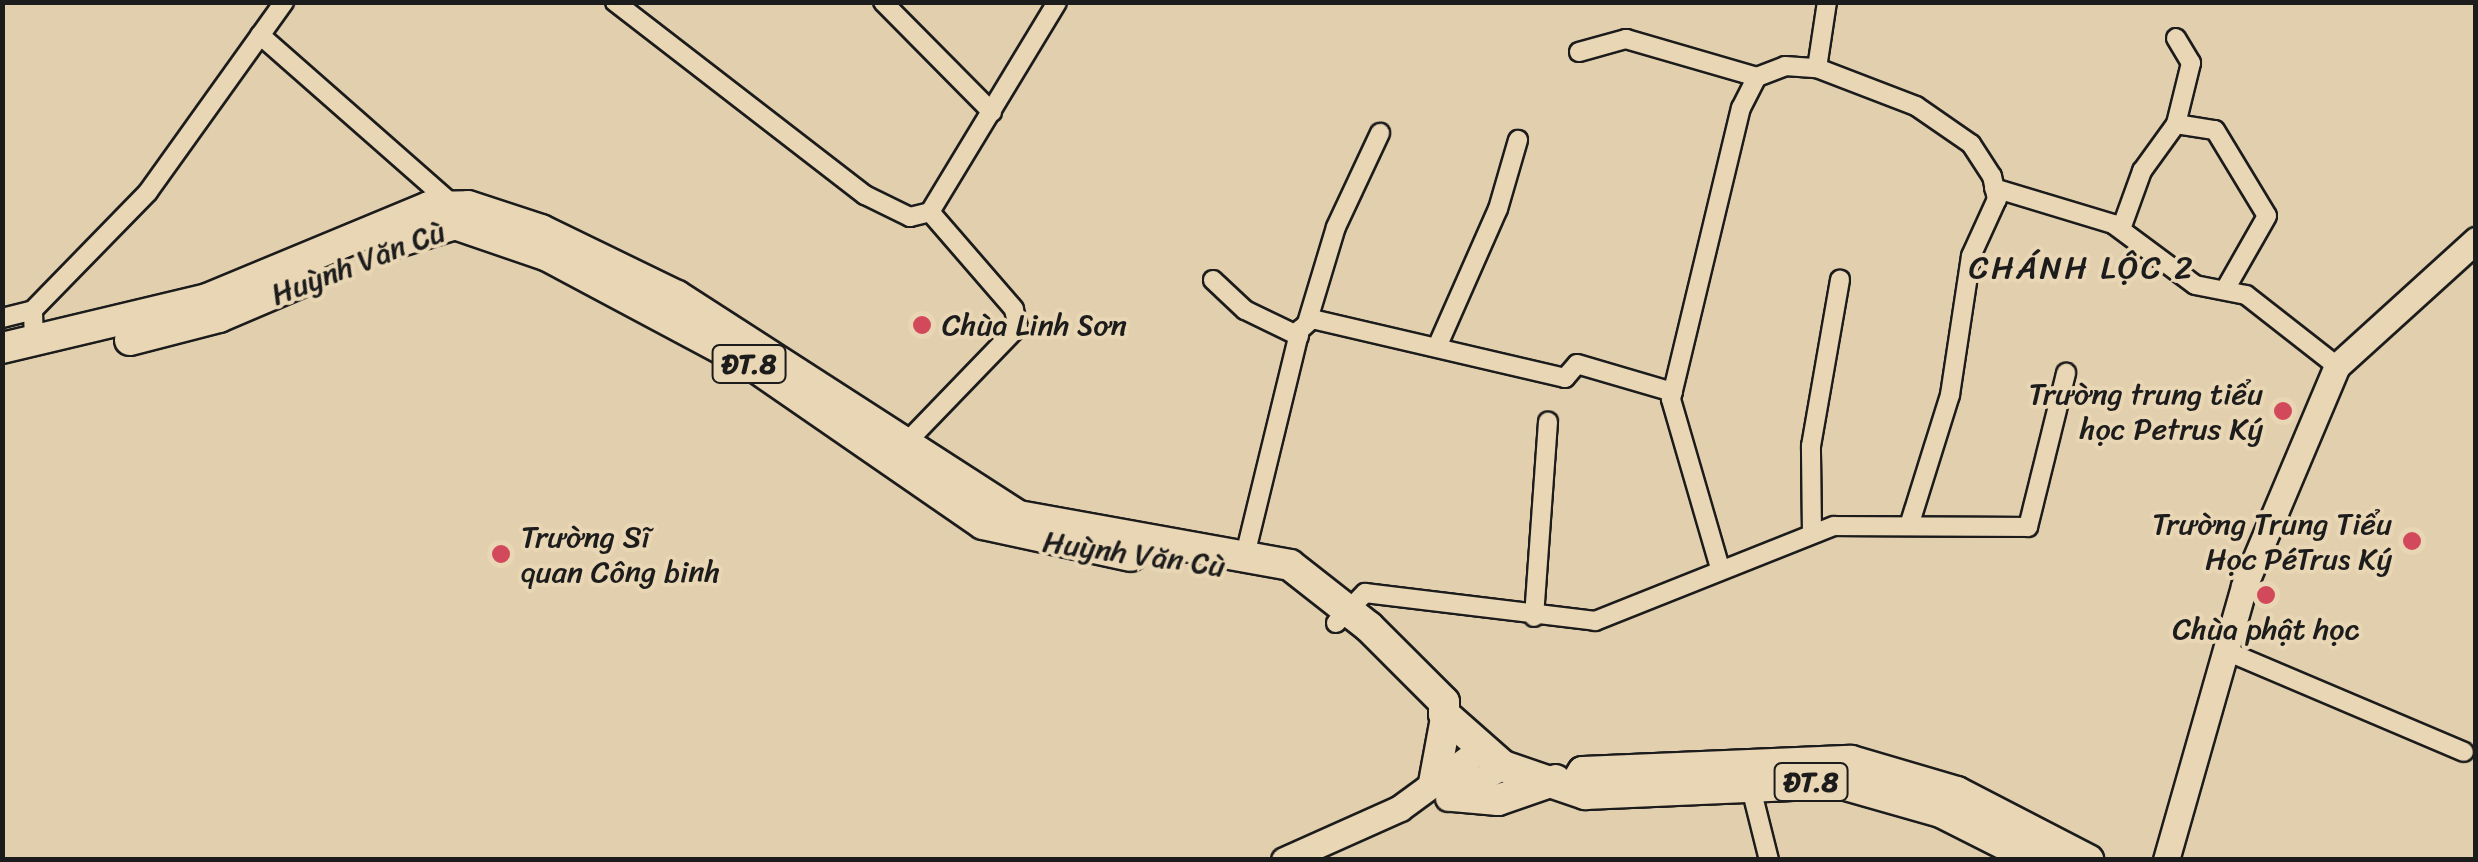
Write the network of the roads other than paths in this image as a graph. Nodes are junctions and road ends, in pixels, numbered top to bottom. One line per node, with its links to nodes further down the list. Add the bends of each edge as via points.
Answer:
1 (284, 2): 6 (street)
2 (615, 2): 17 (street, via 865,196 910,216)
3 (883, 2): 11 (street)
4 (1058, 2): 11 (street)
5 (1827, 2): 9 (street)
6 (260, 36): 16 (street); 24 (street, via 148,192)
7 (2176, 38): 12 (street, via 2190,62)
8 (1578, 52): 10 (street, via 1626,39)
9 (1818, 68): 10 (street); 15 (street, via 1930,116 1971,144)
10 (1757, 77): 33 (street, via 1714,205)
11 (992, 112): 17 (street)
12 (2176, 124): 19 (street, via 2142,171); 23 (street, via 2215,130 2267,216)
13 (1380, 133): 26 (street, via 1336,226)
14 (1518, 140): 27 (street, via 1498,209)
15 (1994, 188): 19 (street); 36 (street, via 1972,256 1950,395)
16 (450, 203): 18 (main road); 29 (main road, via 222,294); 35 (main road, via 541,230 677,296)
17 (930, 212): 35 (street, via 1014,309 1018,327)
18 (471, 226): 29 (main road, Huỳnh Văn Cù, via 417,234 188,326); 40 (main road, Huỳnh Văn Cù / ĐT.8, via 714,343 982,524 1086,551 1258,573)
19 (2121, 229): 23 (street, via 2194,286)
20 (2476, 240): 30 (main road)
21 (1213, 280): 26 (street, via 1245,310)
22 (1840, 280): 37 (street, via 1811,446)
23 (2226, 288): 30 (street)
24 (32, 310): 25 (street); 29 (street)
25 (2, 318)
26 (1303, 329): 27 (street); 38 (street)
27 (1437, 347): 33 (street, via 1565,378 1577,364)
28 (2, 348): 29 (main road)
29 (35, 350): 31 (main road, Huỳnh Văn Cù)
30 (2337, 366): 42 (main road, via 2273,507)
31 (2, 368)
32 (2066, 373): 36 (street, via 2028,527)
33 (1673, 392): 39 (street)
34 (1548, 421): 41 (street)
35 (904, 446): 38 (main road, via 1018,516)
36 (1910, 522): 37 (street)
37 (1812, 534): 39 (street)
38 (1246, 551): 40 (main road, via 1290,565)
39 (1720, 568): 41 (street, via 1655,604 1595,621)
40 (1342, 616): 41 (street, via 1365,593); 43 (main road, via 1444,702)
41 (1534, 617)
42 (2230, 652): 44 (street); 54 (main road)
43 (1445, 716): 45 (main road, ĐT.8); 49 (main road)
44 (2464, 752)
45 (1493, 757): 47 (main road, ĐT.8); 49 (main road)
46 (1796, 771): 47 (main road, via 1583,772); 48 (main road, ĐT.8); 52 (main road, ĐT.8, via 1882,790); 53 (main road, via 1902,772)
47 (1566, 782): 48 (main road, ĐT.8, via 1586,794); 49 (main road, via 1498,800)
48 (1750, 784): 51 (street)
49 (1444, 789): 50 (main road)
50 (1284, 860)
51 (1770, 860)
52 (2036, 860)
53 (2088, 860)
54 (2166, 860)

